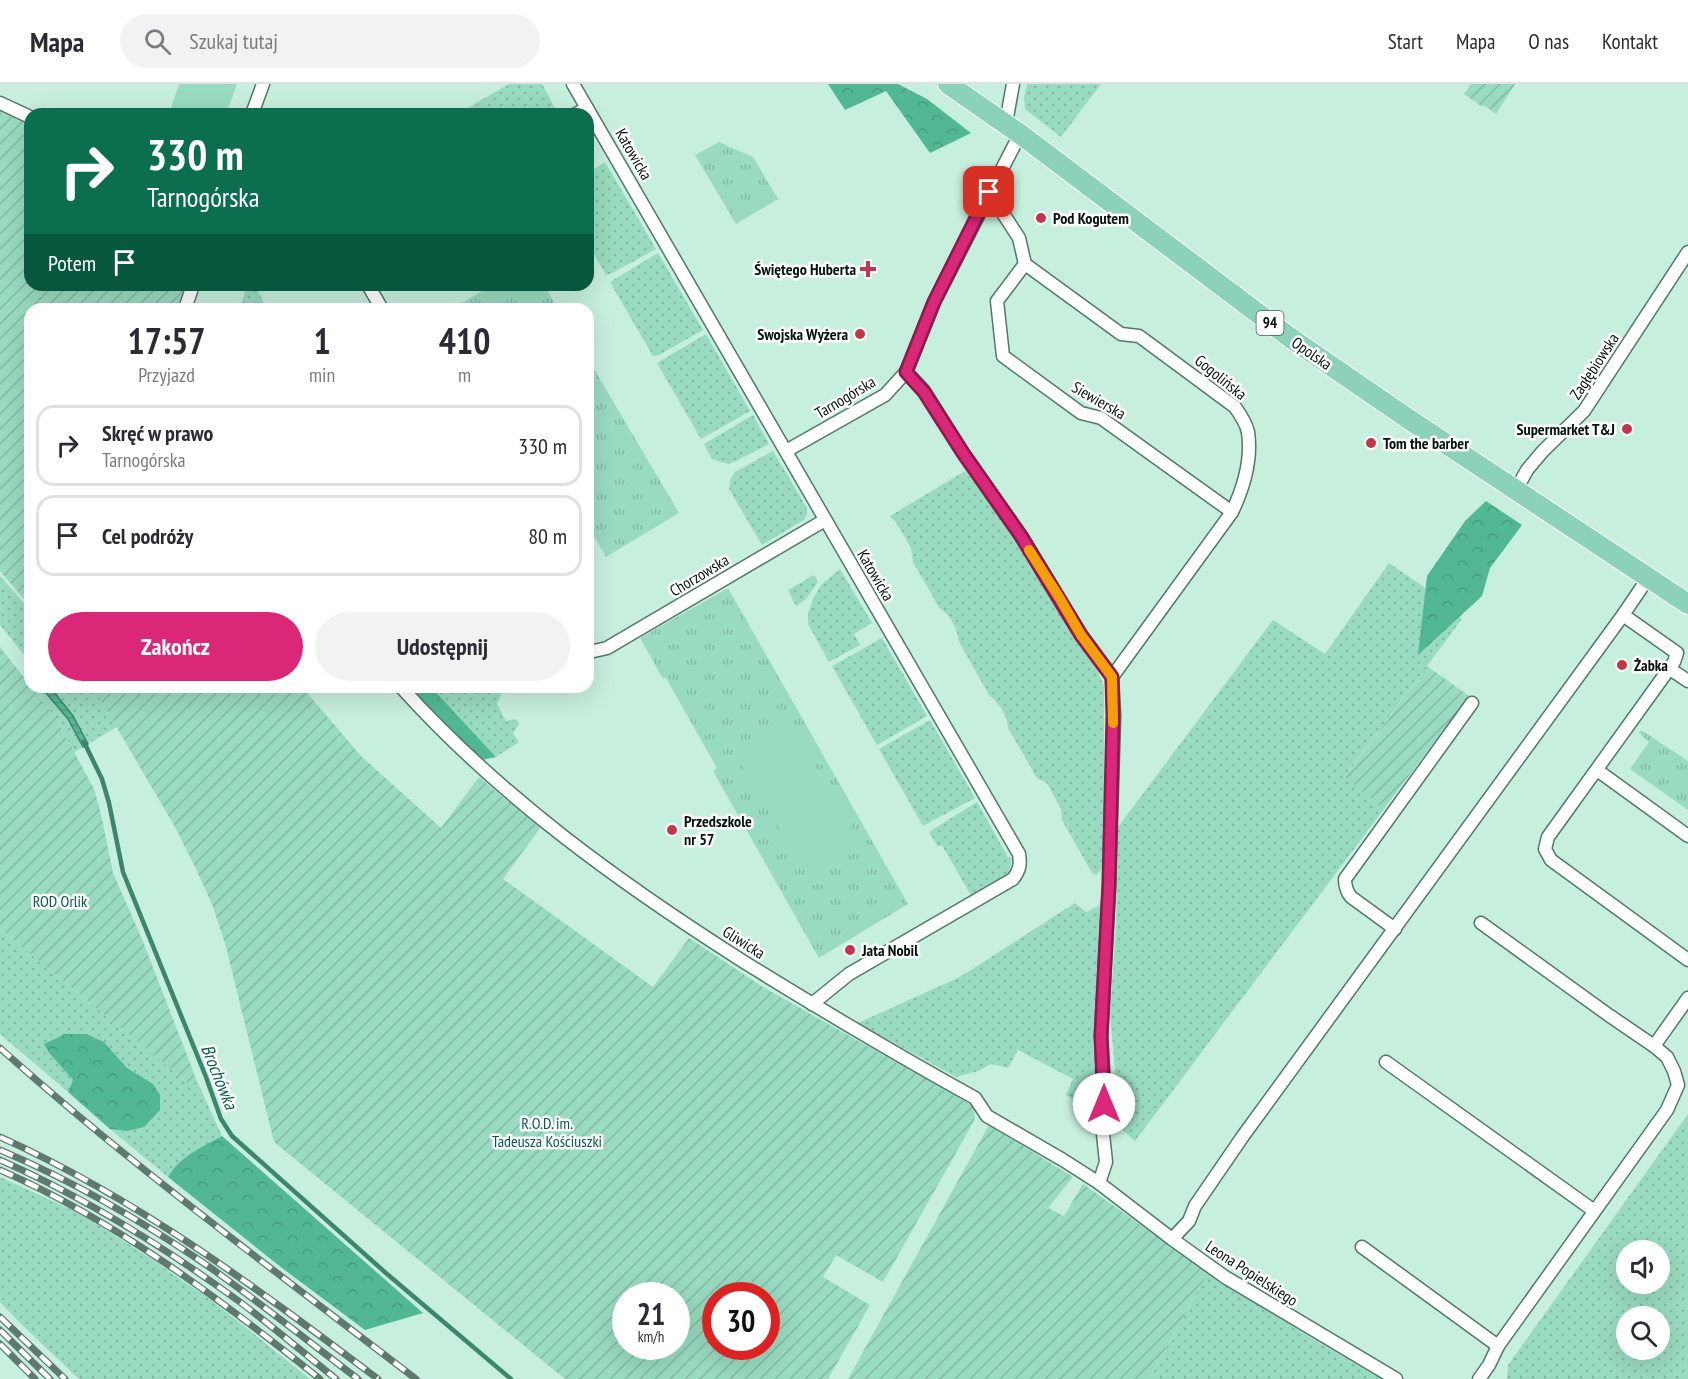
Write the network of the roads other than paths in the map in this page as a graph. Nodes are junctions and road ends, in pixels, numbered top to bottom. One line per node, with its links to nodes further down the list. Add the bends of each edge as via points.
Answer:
1 (263, 84): 6 (street)
2 (573, 84): 7 (street, Katowicka)
3 (948, 84): 9 (main road, Opolska / 94)
4 (1013, 84): 9 (street, Tarnogórska)
5 (0, 103): 8 (street)
6 (254, 108)
7 (581, 108)
8 (24, 114)
9 (1013, 128): 11 (street, Tarnogórska); 16 (main road, Opolska / 94, via 1292,339)
10 (594, 131): 15 (street, Katowicka)
11 (989, 192): 13 (street, via 1019,238); 14 (street, Tarnogórska, via 934,302)
12 (1688, 252): 16 (street, Zagłębiowska, via 1579,418 1543,451)
13 (1025, 264): 17 (street, Gogolińska, via 1120,334 1140,336 1235,406 1248,430 1249,448 1241,491); 17 (street, Siewierska, via 997,301 1003,356 1081,413 1101,418)
14 (906, 372): 15 (street, Tarnogórska, via 885,395); 24 (street, via 924,392)
15 (786, 451): 18 (street, Katowicka)
16 (1516, 490): 19 (main road, Opolska / 94)
17 (1232, 512): 24 (street, Gogolińska)
18 (825, 520): 22 (street, Chorzowska, via 609,647); 34 (street, Katowicka, via 1004,827 1021,863 1013,879 849,974)
19 (1648, 578): 20 (main road, Opolska / 94); 21 (street)
20 (1688, 604)
21 (1623, 615): 23 (street, via 1677,653); 31 (street)
22 (594, 651)
23 (1670, 669): 25 (street); 28 (street)
24 (1112, 677): 37 (street, via 1109,885 1101,1036 1106,1162)
25 (1688, 681)
26 (406, 693): 34 (street, Gliwicka, via 485,771 576,848 684,924)
27 (1472, 703): 31 (street, via 1345,879 1351,897)
28 (1597, 770): 29 (street); 32 (street, via 1548,837 1547,854)
29 (1688, 836)
30 (1481, 923): 35 (street)
31 (1395, 929): 39 (street, via 1243,1136 1189,1221)
32 (1688, 960)
33 (1688, 998): 35 (street)
34 (812, 1004): 37 (street, Gliwicka, via 975,1098 987,1116)
35 (1654, 1046): 38 (street, via 1666,1057 1678,1085 1667,1110)
36 (1386, 1062): 38 (street)
37 (1099, 1183): 39 (street, Leona Popielskiego)
38 (1593, 1210): 41 (street)
39 (1172, 1239): 42 (street, Leona Popielskiego, via 1225,1277)
40 (1362, 1247): 41 (street)
41 (1498, 1346): 43 (street)
42 (1396, 1379)
43 (1479, 1379)

